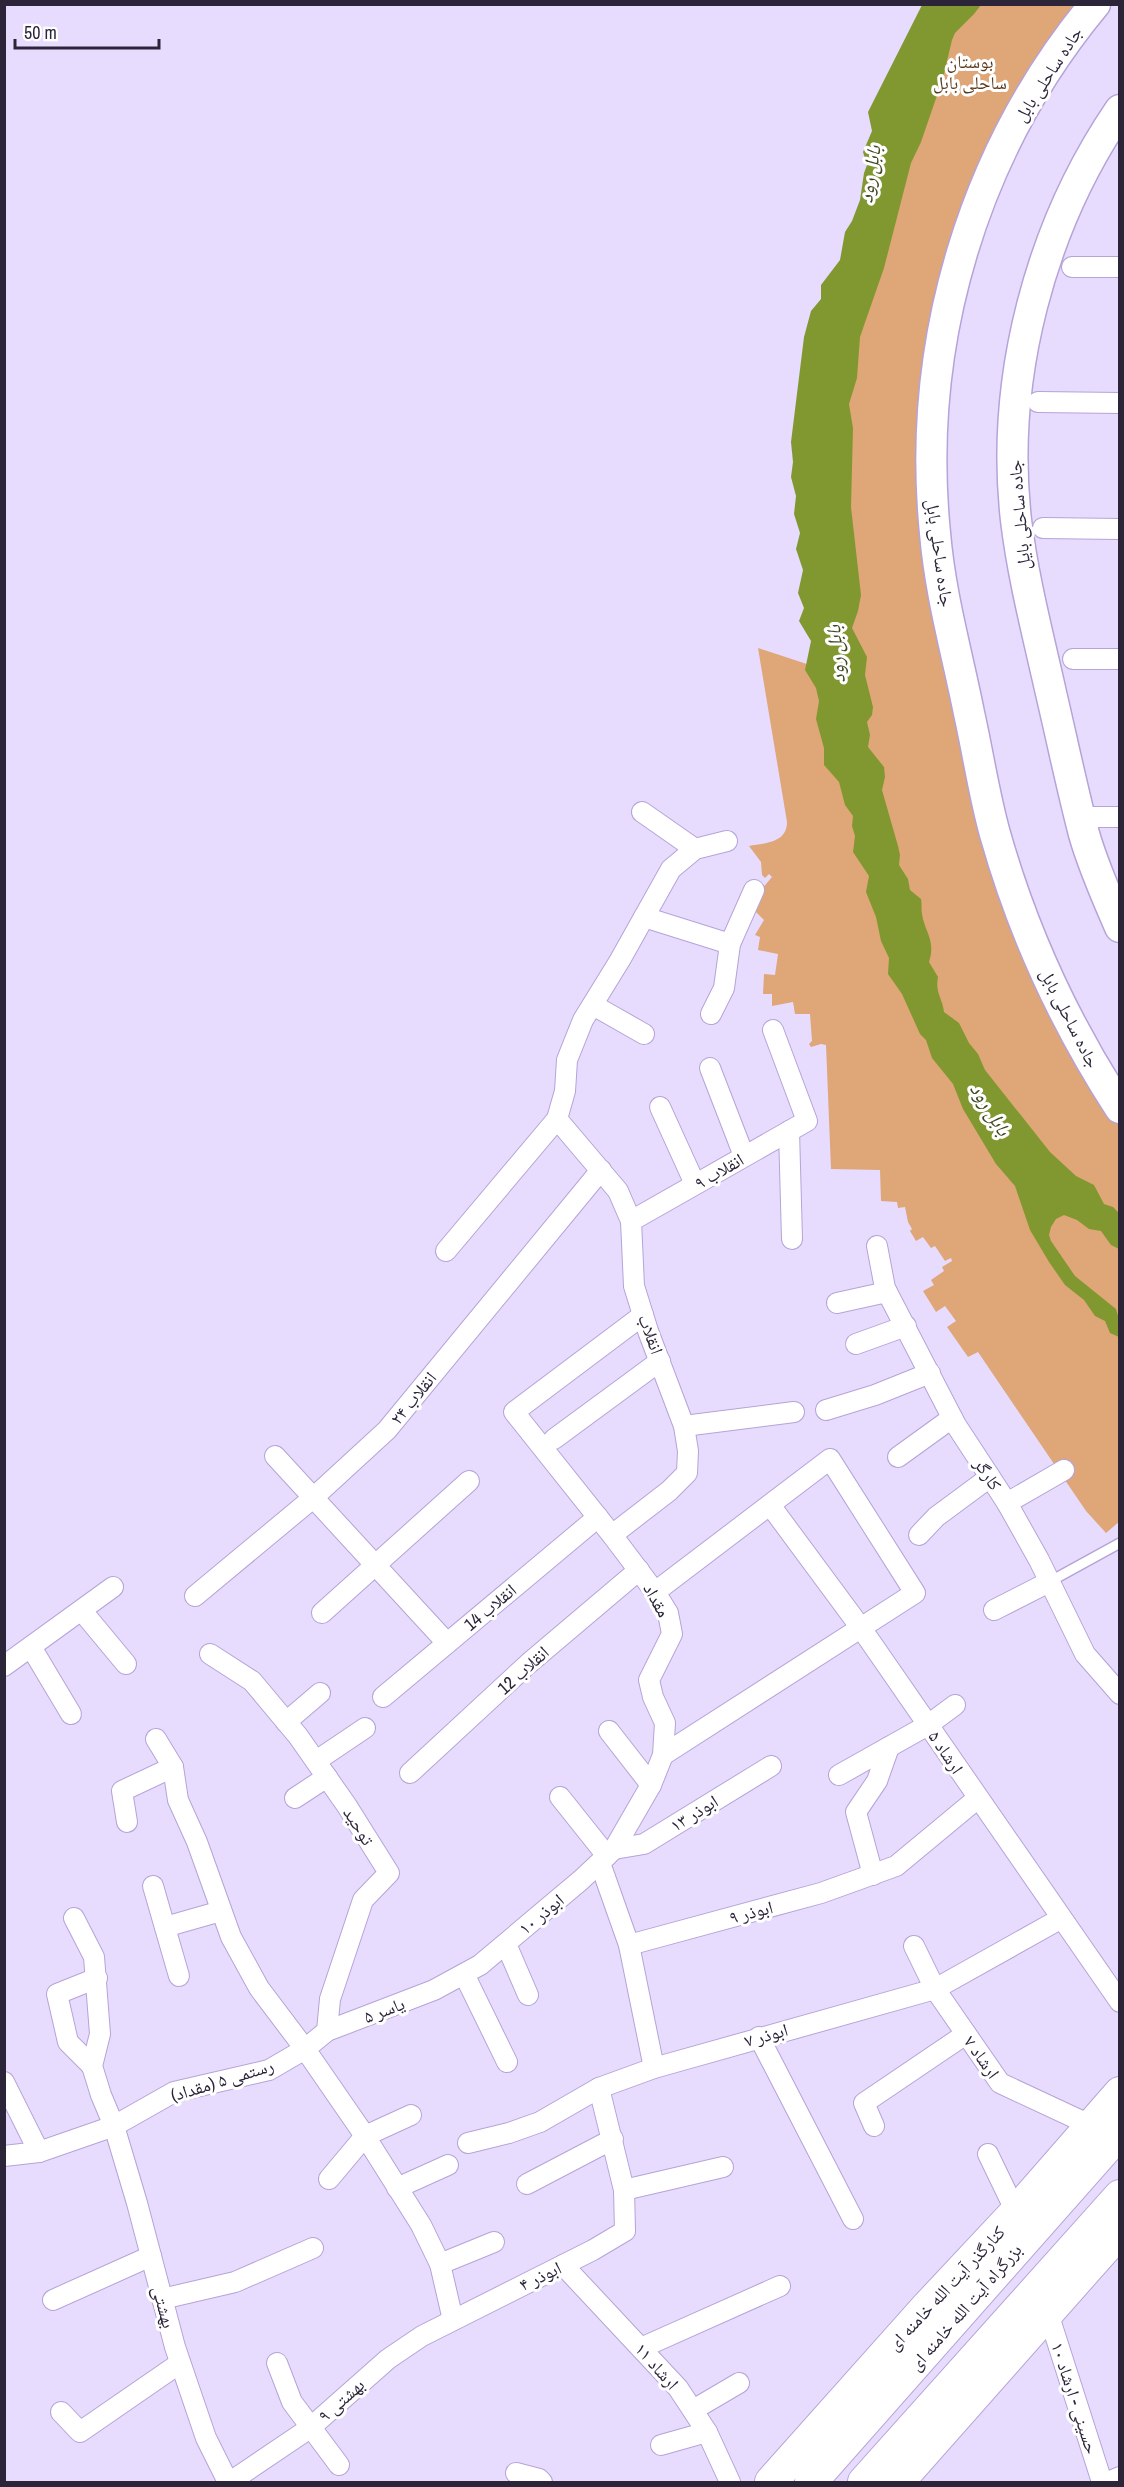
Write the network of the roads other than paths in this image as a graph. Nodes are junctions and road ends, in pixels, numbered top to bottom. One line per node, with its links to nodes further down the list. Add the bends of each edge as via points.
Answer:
1 (1095, 4): 26 (main road, جاده ساحلی بابل, via 1019,116 962,249 937,364 931,481 941,580 998,843 1032,943 1063,1013)
2 (1119, 110): 12 (main road, جاده ساحلی بایل, via 1084,170 1045,264 1024,344 1015,414 1013,466 1022,568)
3 (1072, 267): 4 (street)
4 (1119, 267)
5 (1038, 402): 6 (street)
6 (1119, 403)
7 (1043, 528): 8 (street)
8 (1119, 529)
9 (1073, 659): 10 (street)
10 (1119, 659)
11 (642, 812): 15 (street)
12 (1080, 817): 13 (street); 18 (main road, جاده ساحلی بایل)
13 (1119, 818)
14 (727, 841): 15 (street)
15 (695, 849): 17 (street, via 671,869)
16 (754, 890): 19 (street)
17 (644, 917): 19 (street); 20 (street)
18 (1119, 927)
19 (730, 944): 21 (street, via 724,988)
20 (593, 1005): 23 (street); 27 (street, via 567,1060 566,1091)
21 (711, 1014)
22 (773, 1030): 28 (street, انقلاب ۹, via 807,1121)
23 (644, 1034)
24 (710, 1068): 29 (street)
25 (660, 1107): 31 (street)
26 (1119, 1108)
27 (557, 1119): 30 (street, انقلاب); 35 (street)
28 (789, 1131): 29 (street, انقلاب ۹); 33 (street)
29 (744, 1156): 31 (street, انقلاب ۹)
30 (601, 1170): 32 (street, انقلاب, via 618,1191); 53 (street, انقلاب ۲۴, via 387,1430)
31 (695, 1184): 32 (street, انقلاب ۹)
32 (630, 1221): 38 (street, انقلاب, via 634,1286)
33 (792, 1239)
34 (877, 1246): 36 (street, کارگر)
35 (446, 1251)
36 (887, 1292): 37 (street); 39 (street, کارگر)
37 (837, 1303)
38 (643, 1315): 41 (street, انقلاب); 56 (street, مقداد, via 514,1412)
39 (906, 1326): 40 (street); 42 (street, کارگر)
40 (856, 1344)
41 (660, 1360): 46 (street, انقلاب); 47 (street)
42 (930, 1373): 43 (street); 45 (street, کارگر)
43 (826, 1410)
44 (794, 1412): 46 (street)
45 (952, 1418): 49 (street); 51 (street, کارگر)
46 (684, 1426): 57 (street, انقلاب, via 687,1473)
47 (554, 1439)
48 (275, 1456): 53 (street)
49 (898, 1457)
50 (1064, 1470): 54 (street)
51 (990, 1477): 54 (street, کارگر); 58 (street, via 936,1517)
52 (469, 1481): 60 (street)
53 (313, 1498): 60 (street); 65 (street, انقلاب ۲۴)
54 (1007, 1503): 62 (street, کارگر)
55 (770, 1505): 64 (street); 69 (street, ارشاد ۵); 69 (street, via 830,1459 915,1593)
56 (598, 1517): 57 (street, مقداد); 70 (street, انقلاب 14)
57 (612, 1535): 61 (street, مقداد)
58 (919, 1535)
59 (1119, 1543): 62 (lane)
60 (375, 1565): 68 (street); 70 (street)
61 (639, 1570): 64 (street, مقداد); 90 (street, انقلاب 12, via 528,1664)
62 (1049, 1582): 66 (street); 76 (street, کارگر, via 1084,1654)
63 (113, 1587): 67 (street)
64 (655, 1592): 86 (street, مقداد, via 668,1613 672,1634 649,1680 665,1723)
65 (195, 1596)
66 (993, 1610)
67 (82, 1611): 71 (street); 73 (street)
68 (322, 1613)
69 (861, 1628): 81 (street, ارشاد ۵); 86 (street)
70 (447, 1643): 77 (street, انقلاب 14)
71 (31, 1647): 74 (street); 79 (street)
72 (210, 1654): 80 (street, توحید, via 252,1681)
73 (126, 1664)
74 (4, 1666)
75 (320, 1693): 80 (street)
76 (1118, 1693)
77 (383, 1696)
78 (955, 1705): 81 (street)
79 (71, 1714)
80 (286, 1722): 89 (street, توحید)
81 (928, 1725): 85 (street); 95 (street, ارشاد ۵)
82 (364, 1728): 89 (street)
83 (609, 1731): 92 (street)
84 (156, 1738): 88 (street)
85 (889, 1747): 91 (street); 98 (street, via 878,1781 856,1812)
86 (663, 1755): 92 (street, مقداد)
87 (771, 1766): 97 (street, ابوذر ۱۳, via 644,1844)
88 (173, 1767): 96 (street, via 122,1791); 100 (street, via 178,1800)
89 (321, 1769): 94 (street); 113 (street, توحید, via 389,1873 363,1900 330,1999)
90 (410, 1773)
91 (839, 1775)
92 (651, 1785): 97 (street, مقداد)
93 (560, 1797): 97 (street)
94 (295, 1798)
95 (978, 1798): 98 (street, ابوذر ۹, via 896,1866); 102 (street, ارشاد ۵)
96 (127, 1822)
97 (607, 1856): 104 (street, ابوذر ۱۰); 105 (street)
98 (873, 1875): 105 (street, ابوذر ۹)
99 (153, 1886): 103 (street)
100 (221, 1911): 103 (street); 116 (street, via 259,1988)
101 (74, 1918): 109 (street, via 94,1957)
102 (1060, 1919): 110 (street, ابوذر ۷); 112 (street, ارشاد ۵)
103 (165, 1927): 108 (street)
104 (506, 1944): 107 (street, ابوذر ۱۰); 111 (street)
105 (629, 1945): 119 (street)
106 (914, 1946): 110 (street, ارشاد ۷)
107 (464, 1974): 113 (street, یاسر ۵, via 434,1990); 117 (street)
108 (179, 1976)
109 (97, 1978): 118 (street, via 100,2034); 118 (street, via 57,1995 68,2042)
110 (935, 1989): 114 (street, ارشاد ۷); 115 (street, ابوذر ۷)
111 (528, 1995)
112 (1119, 2002)
113 (327, 2031): 116 (street, یاسر ۵)
114 (966, 2034): 125 (street, via 864,2103); 126 (street, ارشاد ۷, via 1000,2083)
115 (759, 2037): 119 (street, ابوذر ۷); 141 (street)
116 (305, 2049): 124 (street, رستمی ۵ (مقداد), via 269,2070 174,2092); 127 (street)
117 (507, 2062)
118 (92, 2066): 124 (street, بهشتی)
119 (654, 2068): 121 (street, ابوذر ۷)
120 (4, 2082): 130 (street)
121 (599, 2088): 128 (street); 129 (street, ابوذر ۷, via 540,2122)
122 (1119, 2093): 126 (highway, کنارگذر آیت الله خامنه ای)
123 (411, 2115): 127 (street)
124 (114, 2126): 130 (street, رستمی ۵ (مقداد)); 145 (street, بهشتی)
125 (874, 2126)
126 (1105, 2128): 140 (highway, کنارگذر آیت الله خامنه ای); 158 (highway, بزرگراه آیت الله خامنه ای)
127 (365, 2136): 135 (street); 137 (street)
128 (613, 2139): 136 (street); 138 (street)
129 (468, 2144)
130 (39, 2152): 132 (street, رستمی ۵ (مقداد))
131 (988, 2154): 140 (street)
132 (4, 2156)
133 (448, 2165): 137 (street)
134 (723, 2167): 138 (street)
135 (329, 2179)
136 (527, 2184)
137 (397, 2188): 146 (street)
138 (624, 2190): 147 (street, ابوذر ۴, via 625,2231)
139 (1119, 2196): 154 (highway)
140 (1016, 2212): 159 (highway, کنارگذر آیت الله خامنه ای)
141 (853, 2219)
142 (1119, 2231): 151 (highway)
143 (494, 2242): 146 (street)
144 (313, 2248): 149 (street, via 235,2282)
145 (151, 2256): 149 (street, بهشتی); 150 (street)
146 (440, 2264): 152 (street)
147 (563, 2265): 152 (street, ابوذر ۴); 153 (street, ارشاد ۱۱)
148 (780, 2286): 153 (street)
149 (162, 2299): 155 (street, بهشتی)
150 (53, 2300)
151 (1048, 2313): 154 (highway); 175 (street, حسینی - ارشاد ۱۰)
152 (453, 2320): 162 (street, بهشتی ۹, via 388,2359)
153 (641, 2348): 160 (street, ارشاد ۱۱)
154 (999, 2349): 173 (highway); 174 (highway)
155 (180, 2363): 161 (street, via 81,2432); 168 (street, بهشتی, via 206,2438)
156 (277, 2363): 162 (street, via 292,2402)
157 (739, 2383): 160 (street)
158 (881, 2403): 159 (highway); 172 (highway, بزرگراه آیت الله خامنه ای)
159 (841, 2404): 171 (highway, کنارگذر آیت الله خامنه ای)
160 (693, 2410): 163 (street, ارشاد ۱۱)
161 (61, 2412)
162 (310, 2428): 165 (street); 168 (street, بهشتی ۹)
163 (707, 2432): 164 (street); 170 (street, ارشاد ۱۱)
164 (661, 2445)
165 (339, 2465)
166 (516, 2473): 169 (street)
167 (1119, 2477): 176 (street)
168 (229, 2482)
169 (542, 2482)
170 (730, 2482)
171 (771, 2482)
172 (811, 2482)
173 (864, 2482)
174 (898, 2482)
175 (1102, 2482)
176 (1108, 2482)

